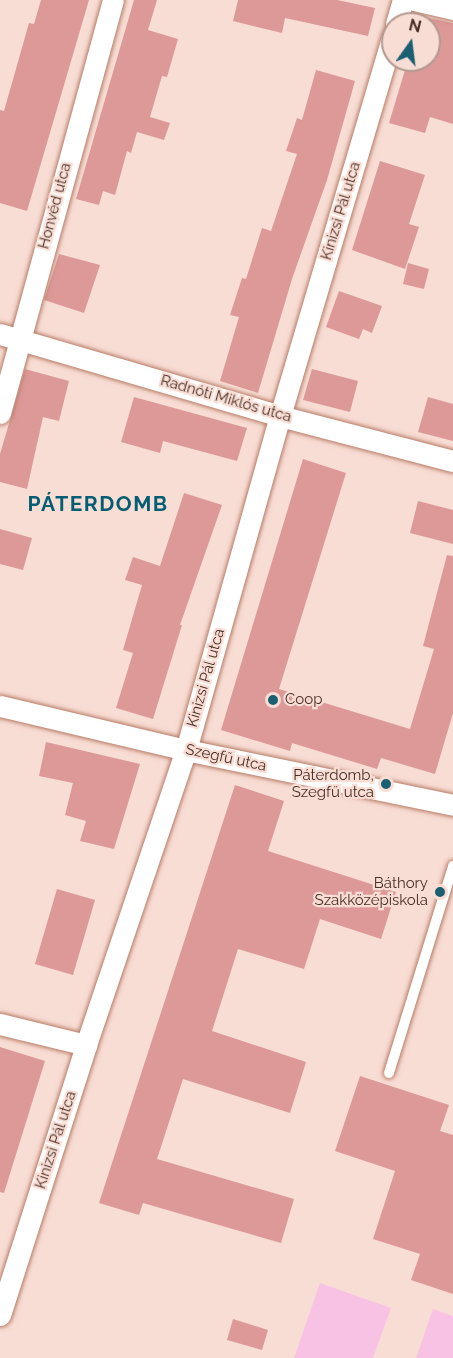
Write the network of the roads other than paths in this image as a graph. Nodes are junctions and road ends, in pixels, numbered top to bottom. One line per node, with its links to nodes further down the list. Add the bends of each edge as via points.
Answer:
1 (112, 0): 5 (street, Honvéd utca)
2 (414, 0): 3 (street)
3 (453, 9)
4 (382, 72): 7 (street, Kinizsi Pál utca)
5 (9, 336): 6 (street, Honvéd utca); 7 (street, Radnóti Miklós utca)
6 (0, 413)
7 (280, 416): 8 (street, Radnóti Miklós utca); 10 (street, Kinizsi Pál utca)
8 (453, 460)
9 (0, 706): 10 (street, Szegfű utca)
10 (186, 750): 11 (street, Szegfű utca); 14 (street, Kinizsi Pál utca)
11 (453, 805)
12 (453, 866): 15 (lane)
13 (0, 1024): 14 (street)
14 (86, 1045): 16 (street, Kinizsi Pál utca)
15 (389, 1073)
16 (0, 1315)

